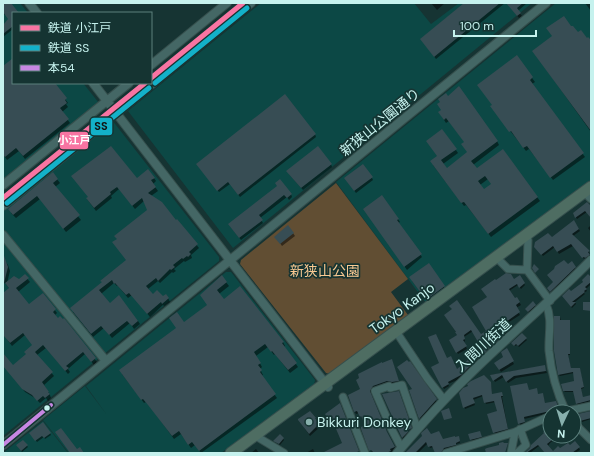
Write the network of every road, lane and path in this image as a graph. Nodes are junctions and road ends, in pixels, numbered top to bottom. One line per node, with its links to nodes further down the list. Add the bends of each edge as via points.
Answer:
1 (29, 3): 5 (street)
2 (227, 3): 6 (street)
3 (251, 3): 10 (street)
4 (546, 3): 16 (street, 新狭山公園通り)
5 (36, 12)
6 (152, 64)
7 (94, 84): 9 (street)
8 (128, 84): 9 (street)
9 (107, 101): 10 (street); 11 (street)
10 (117, 113): 13 (street); 16 (street)
11 (3, 185)
12 (589, 194): 15 (highway, Tokyo Kanjo); 23 (highway, Tokyo Kanjo)
13 (3, 206)
14 (3, 235): 22 (street)
15 (528, 240): 18 (highway, Tokyo Kanjo); 19 (street)
16 (230, 260): 22 (street, 新狭山公園通り); 23 (street)
17 (591, 260): 20 (street, 入間川街道)
18 (500, 261): 19 (street, via 508,269); 21 (highway, Tokyo Kanjo)
19 (527, 270): 20 (street)
20 (548, 302): 25 (street, 入間川街道); 26 (street, via 551,324 550,358)
21 (399, 336): 23 (highway, Tokyo Kanjo); 25 (street)
22 (106, 361): 33 (street, 新狭山公園通り)
23 (327, 385): 31 (highway, Tokyo Kanjo); 36 (highway, Tokyo Kanjo)
24 (342, 396): 39 (street)
25 (444, 400): 28 (street, 入間川街道)
26 (562, 404)
27 (542, 420): 29 (street)
28 (418, 428): 34 (street, 入間川街道); 34 (street, via 402,385 375,391)
29 (517, 431): 35 (street); 40 (street); 41 (street, via 526,445)
30 (582, 431): 32 (street)
31 (259, 438): 37 (highway, Tokyo Kanjo); 38 (street)
32 (591, 440)
33 (3, 445)
34 (399, 450)
35 (450, 452)
36 (231, 453)
37 (240, 453)
38 (284, 453)
39 (365, 453)
40 (511, 453)
41 (517, 453)

